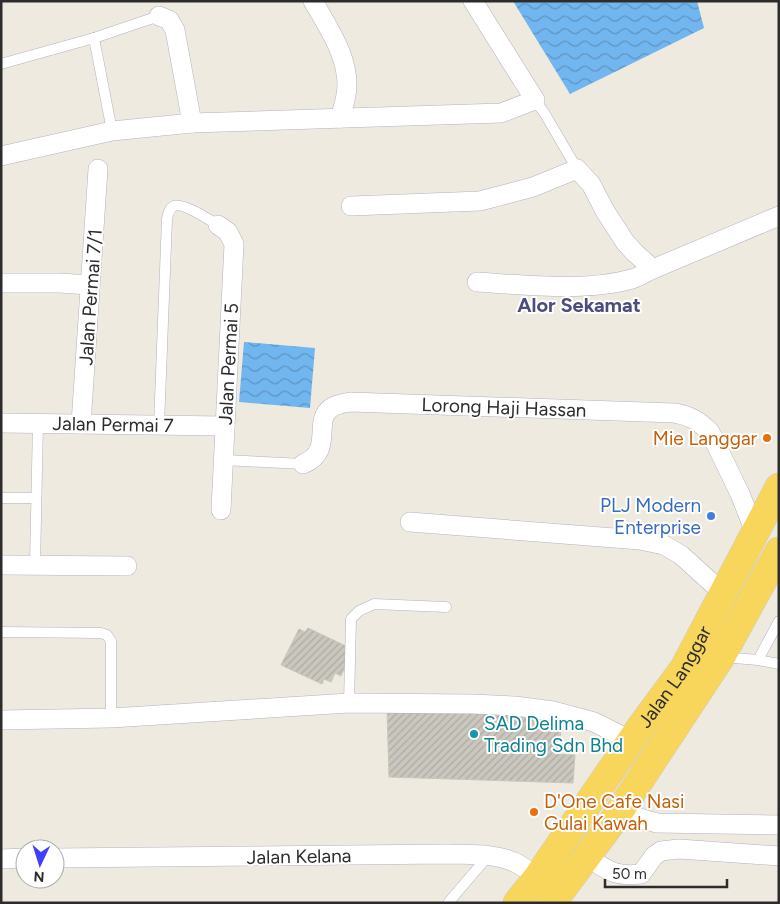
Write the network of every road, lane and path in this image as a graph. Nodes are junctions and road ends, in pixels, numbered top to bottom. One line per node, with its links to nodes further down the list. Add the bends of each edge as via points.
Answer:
1 (313, 1): 7 (street, via 340,50 344,65 346,95)
2 (473, 1): 6 (street)
3 (159, 16): 4 (lane); 8 (street, via 169,20 175,30)
4 (94, 38): 5 (lane); 9 (lane)
5 (1, 64)
6 (535, 100): 7 (street, via 501,113); 12 (lane)
7 (340, 118): 8 (street)
8 (192, 122): 9 (street)
9 (112, 131): 10 (street)
10 (1, 156)
11 (98, 169): 19 (street, Jalan Permai 7/1)
12 (577, 169): 13 (street, via 533,187 480,201); 16 (street, via 591,184 625,242)
13 (351, 206)
14 (779, 216): 16 (street)
15 (218, 225): 23 (lane, via 179,204 169,210); 24 (street, Jalan Permai 5, via 228,232 234,244)
16 (652, 268): 17 (street, via 634,279 603,284 557,286)
17 (477, 282)
18 (1, 284): 19 (street)
19 (90, 285): 22 (street, Jalan Permai 7/1)
20 (1, 423): 21 (street, Jalan Permai 7)
21 (38, 424): 22 (street, Jalan Permai 7); 29 (lane)
22 (81, 424): 23 (street, Jalan Permai 7)
23 (159, 425): 24 (street, Jalan Permai 7)
24 (225, 426): 25 (street, Jalan Permai 5)
25 (224, 460): 26 (lane, Lorong Haji Hassan); 30 (street, Jalan Permai 5)
26 (303, 464): 32 (street, Lorong Haji Hassan, via 319,451 326,412 350,402 674,413 692,417 710,432)
27 (779, 487): 32 (highway, Jalan Langgar)
28 (1, 498): 29 (lane)
29 (36, 498): 35 (lane)
30 (221, 510)
31 (410, 522): 37 (street, via 640,540 664,545 682,554)
32 (755, 532): 37 (highway, Jalan Langgar)
33 (779, 551): 41 (highway, Jalan Langgar)
34 (1, 565): 35 (street)
35 (35, 566): 36 (street)
36 (127, 566)
37 (724, 594): 47 (highway, Jalan Langgar, via 684,668)
38 (446, 607): 44 (lane, via 374,604 359,611 351,619)
39 (779, 621): 42 (lane)
40 (1, 632): 45 (lane, via 107,635 111,641)
41 (721, 657): 42 (lane); 48 (highway, Jalan Langgar)
42 (758, 660): 43 (lane)
43 (779, 664)
44 (349, 703): 45 (street); 47 (street, via 515,706 553,711)
45 (111, 718): 46 (street)
46 (1, 720)
47 (637, 733): 48 (highway, via 649,744); 57 (highway, Jalan Langgar)
48 (665, 741): 49 (highway, Jalan Langgar)
49 (621, 808): 50 (street, via 657,824); 53 (highway, Jalan Langgar)
50 (779, 824)
51 (489, 856): 55 (street, Jalan Kelana); 57 (street, Jalan Kelana, via 516,862); 58 (lane)
52 (779, 856): 53 (street, via 661,851 641,874 628,876 613,873)
53 (587, 857): 60 (highway, Jalan Langgar)
54 (15, 858): 56 (street)
55 (65, 858)
56 (1, 859)
57 (537, 878): 59 (highway, Jalan Langgar)
58 (448, 903)
59 (517, 903)
60 (552, 903)

